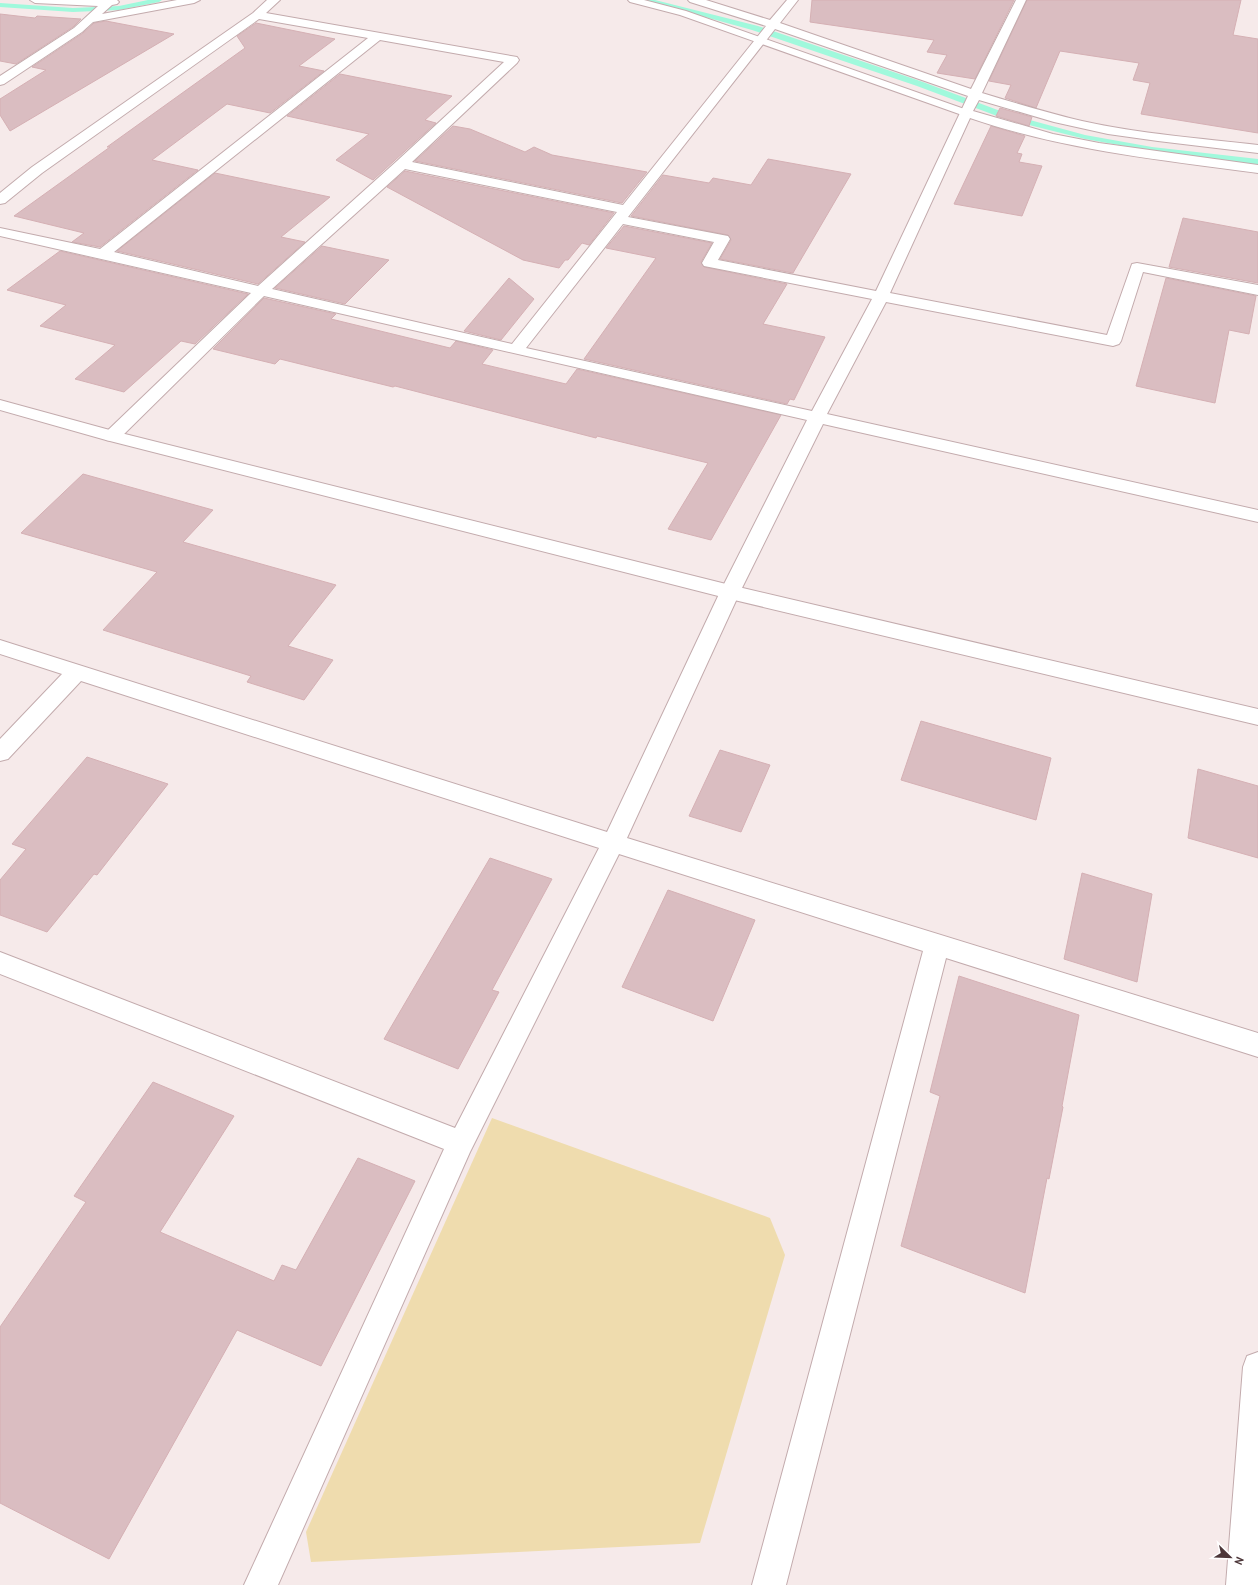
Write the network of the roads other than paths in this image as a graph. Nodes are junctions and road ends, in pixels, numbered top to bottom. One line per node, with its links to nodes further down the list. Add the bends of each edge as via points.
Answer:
1 (35, 0): 9 (street, via 82,3)
2 (126, 0): 9 (street)
3 (194, 0): 11 (street)
4 (274, 0): 10 (street)
5 (633, 0): 14 (lane, via 683,13)
6 (694, 0): 12 (street)
7 (793, 0): 12 (street)
8 (1021, 0): 16 (street)
9 (109, 1): 11 (street)
10 (257, 15): 13 (street); 21 (street, via 36,170)
11 (91, 19): 15 (street)
12 (772, 25): 14 (street); 16 (street)
13 (377, 37): 19 (street, via 513,60); 24 (street)
14 (760, 41): 17 (lane); 22 (street)
15 (0, 81)
16 (976, 95): 17 (street); 18 (street, via 1058,119 1125,134)
17 (966, 113): 20 (street, via 1052,138); 27 (street)
18 (1258, 149)
19 (402, 164): 22 (street); 26 (street)
20 (1258, 169)
21 (0, 200)
22 (623, 214): 27 (street, via 723,240 709,263); 28 (street)
23 (0, 232): 24 (street)
24 (103, 254): 26 (street)
25 (1258, 290): 27 (street, via 1137,267 1113,341)
26 (260, 292): 28 (street); 31 (street)
27 (881, 297): 30 (street)
28 (516, 350): 30 (street)
29 (0, 405): 31 (street)
30 (818, 416): 32 (street); 33 (street)
31 (112, 436): 33 (street)
32 (1258, 516)
33 (730, 592): 36 (street); 38 (street)
34 (0, 646): 35 (street)
35 (78, 671): 37 (street); 38 (street)
36 (1258, 717)
37 (0, 753)
38 (613, 843): 39 (street); 42 (street)
39 (937, 945): 41 (street); 45 (street)
40 (0, 963): 42 (street)
41 (1258, 1045)
42 (461, 1143): 44 (street)
43 (1258, 1367): 46 (street)
44 (262, 1585)
45 (769, 1585)
46 (1242, 1585)

